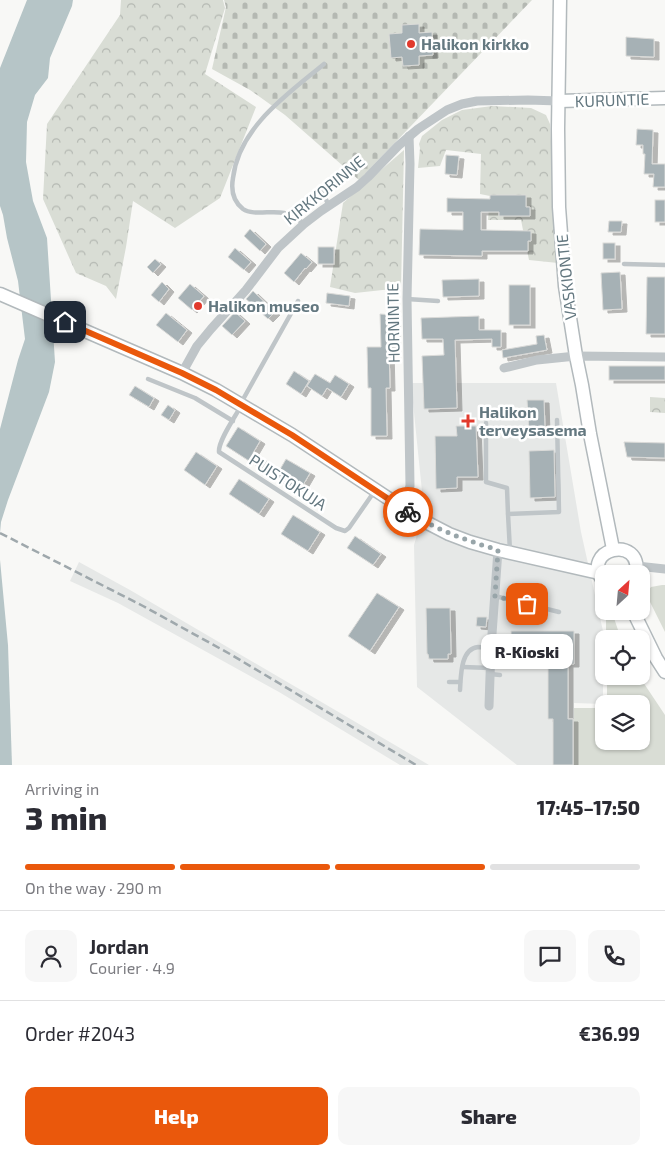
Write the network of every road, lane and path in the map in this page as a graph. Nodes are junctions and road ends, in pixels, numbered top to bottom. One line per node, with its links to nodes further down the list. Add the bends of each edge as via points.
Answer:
1 (560, 0): 4 (street, VASKIONTIE)
2 (324, 64): 9 (lane, via 255,127 241,150 233,174 233,193 244,209)
3 (665, 98): 4 (street, KURUNTIE)
4 (559, 101): 5 (street, KIRKKORINNE, via 477,100 447,110); 17 (street, VASKIONTIE, via 558,207 565,286)
5 (409, 136): 8 (street, KIRKKORINNE, via 362,182); 14 (street, HORNINTIE)
6 (341, 176): 7 (lane)
7 (321, 189): 8 (lane); 9 (lane)
8 (329, 206): 10 (street, KIRKKORINNE)
9 (293, 216): 10 (lane)
10 (304, 224): 20 (street, KIRKKORINNE, via 278,248 211,328)
11 (624, 264): 12 (lane)
12 (665, 265)
13 (0, 294): 20 (street)
14 (407, 299): 16 (lane); 27 (street, HORNINTIE, via 410,486)
15 (298, 301): 22 (lane, PUISTOKUJA)
16 (438, 301)
17 (576, 356): 18 (street); 19 (street); 29 (street, VASKIONTIE)
18 (665, 357)
19 (504, 368)
20 (182, 373): 22 (street)
21 (148, 379): 24 (lane, via 195,398)
22 (241, 405): 24 (lane, PUISTOKUJA); 26 (street)
23 (557, 420): 28 (lane, via 559,512)
24 (233, 421): 26 (lane, PUISTOKUJA, via 219,452 336,528 345,531 349,528)
25 (486, 423): 28 (lane, via 486,482 507,488)
26 (375, 490): 27 (street)
27 (402, 508): 30 (street, via 449,534)
28 (508, 514): 30 (lane)
29 (613, 549): 31 (street, via 600,559); 32 (street, via 628,552)
30 (504, 551): 35 (street); 36 (street)
31 (599, 565)
32 (635, 565)
33 (665, 569): 34 (street)
34 (650, 570)
35 (595, 576)
36 (495, 596): 37 (lane); 39 (street)
37 (559, 612)
38 (638, 620): 42 (street)
39 (490, 648): 40 (lane, via 469,650); 41 (street)
40 (463, 667): 41 (lane); 45 (lane)
41 (490, 671): 43 (lane); 47 (street)
42 (665, 672)
43 (500, 675)
44 (449, 682): 45 (lane)
45 (460, 682): 46 (lane)
46 (460, 690)
47 (489, 706)

